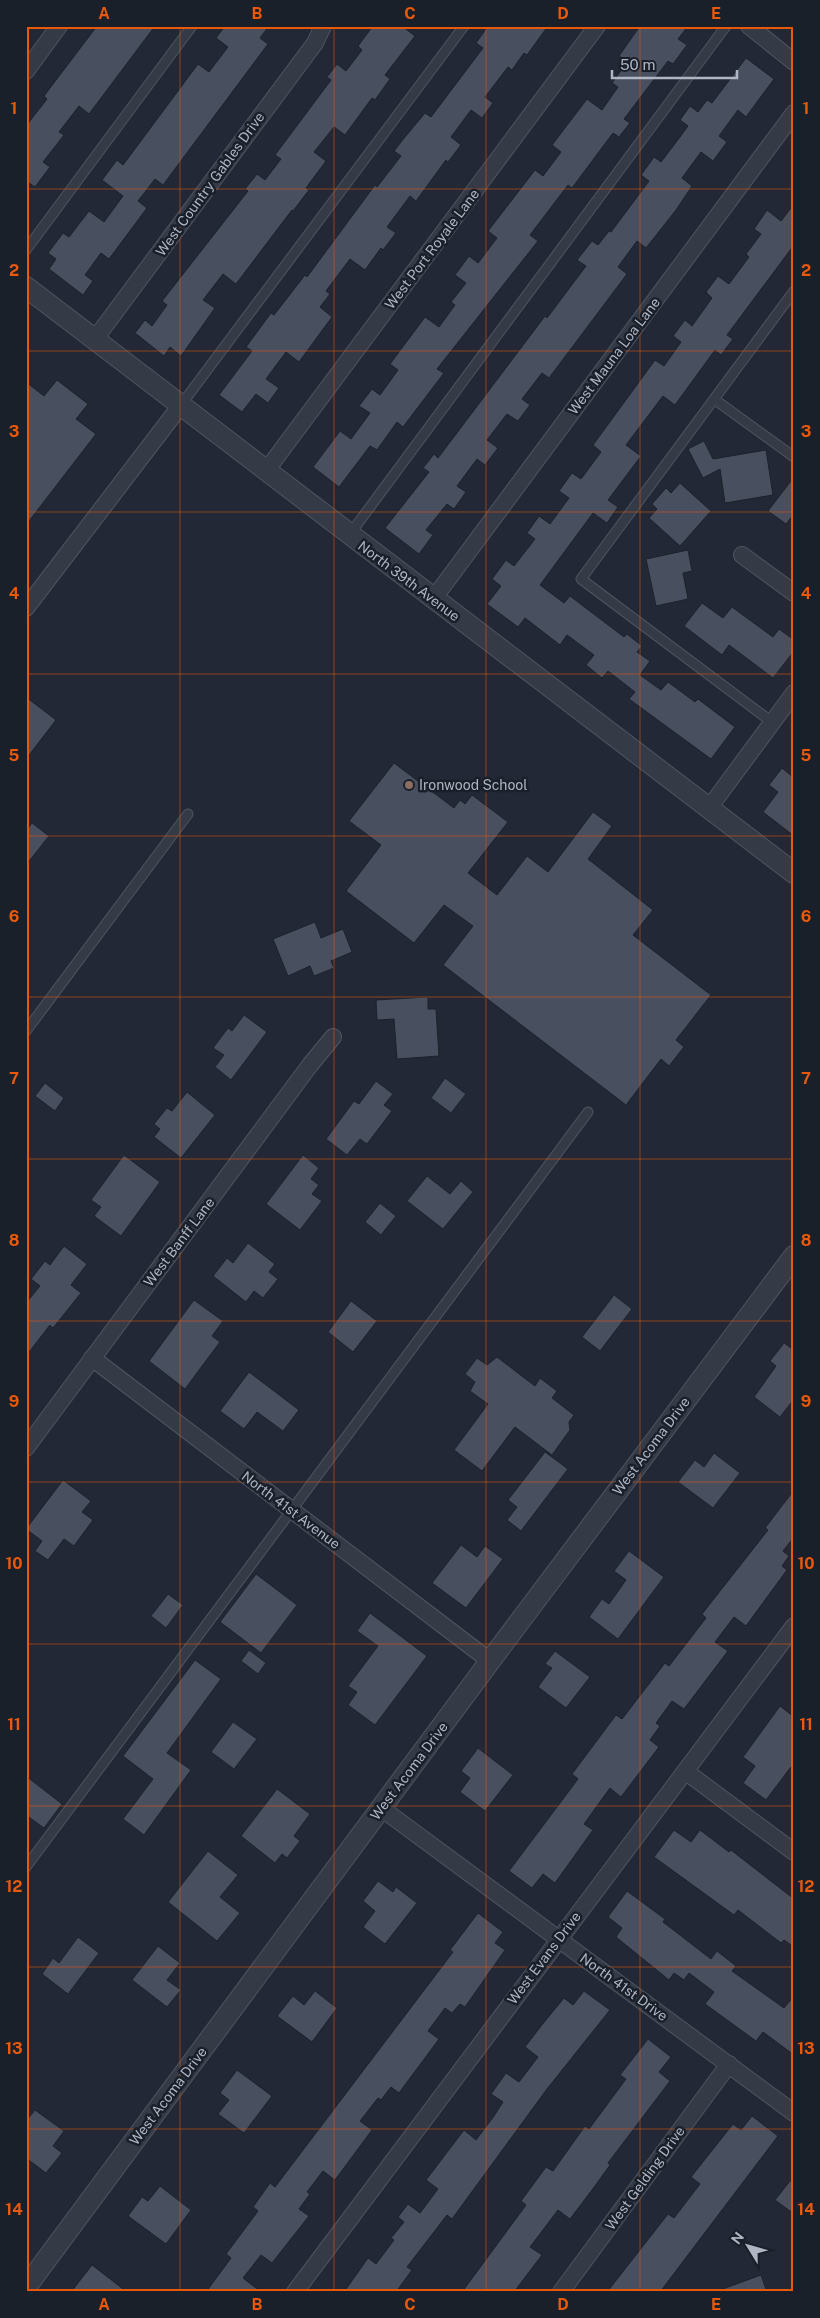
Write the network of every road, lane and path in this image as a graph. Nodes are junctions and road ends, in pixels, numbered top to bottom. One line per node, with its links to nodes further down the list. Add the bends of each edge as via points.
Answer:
1 (59, 26): 9 (street)
2 (192, 26): 11 (lane)
3 (323, 26): 14 (street, West Country Gables Drive, via 314,43)
4 (464, 26): 16 (lane)
5 (597, 26): 18 (street, West Port Royale Lane)
6 (726, 26): 19 (lane)
7 (749, 26): 8 (street)
8 (794, 62)
9 (26, 71)
10 (794, 113): 22 (street, West Mauna Loa Lane)
11 (26, 250)
12 (26, 288): 14 (street, North 39th Avenue)
13 (794, 291): 15 (lane)
14 (95, 340): 16 (street, North 39th Avenue)
15 (714, 399): 17 (lane); 25 (lane, via 581,579)
16 (181, 405): 18 (street, North 39th Avenue); 23 (street)
17 (794, 457)
18 (266, 471): 19 (street, North 39th Avenue)
19 (349, 535): 22 (street, North 39th Avenue)
20 (742, 555): 21 (street)
21 (794, 593)
22 (434, 598): 26 (street, North 39th Avenue)
23 (26, 608)
24 (794, 693): 25 (street)
25 (772, 722): 26 (street)
26 (709, 808): 28 (street, North 39th Avenue)
27 (188, 814): 29 (lane)
28 (793, 870)
29 (26, 1031)
30 (333, 1037): 33 (street, West Banff Lane)
31 (588, 1112): 35 (lane)
32 (794, 1256): 37 (street, West Acoma Drive)
33 (92, 1358): 34 (street, West Banff Lane); 35 (street, North 41st Avenue)
34 (26, 1448)
35 (292, 1511): 37 (street, North 41st Avenue); 41 (lane)
36 (794, 1626): 38 (street, West Evans Drive)
37 (490, 1661): 39 (street, West Acoma Drive)
38 (685, 1771): 40 (street); 42 (street, West Evans Drive)
39 (381, 1808): 42 (street, North 41st Drive); 45 (street, West Acoma Drive)
40 (794, 1852)
41 (26, 1867)
42 (558, 1938): 43 (street, North 41st Drive); 46 (street, West Evans Drive)
43 (729, 2064): 44 (street, North 41st Drive); 47 (street, West Gelding Drive)
44 (794, 2113)
45 (26, 2287)
46 (295, 2292)
47 (561, 2292)

